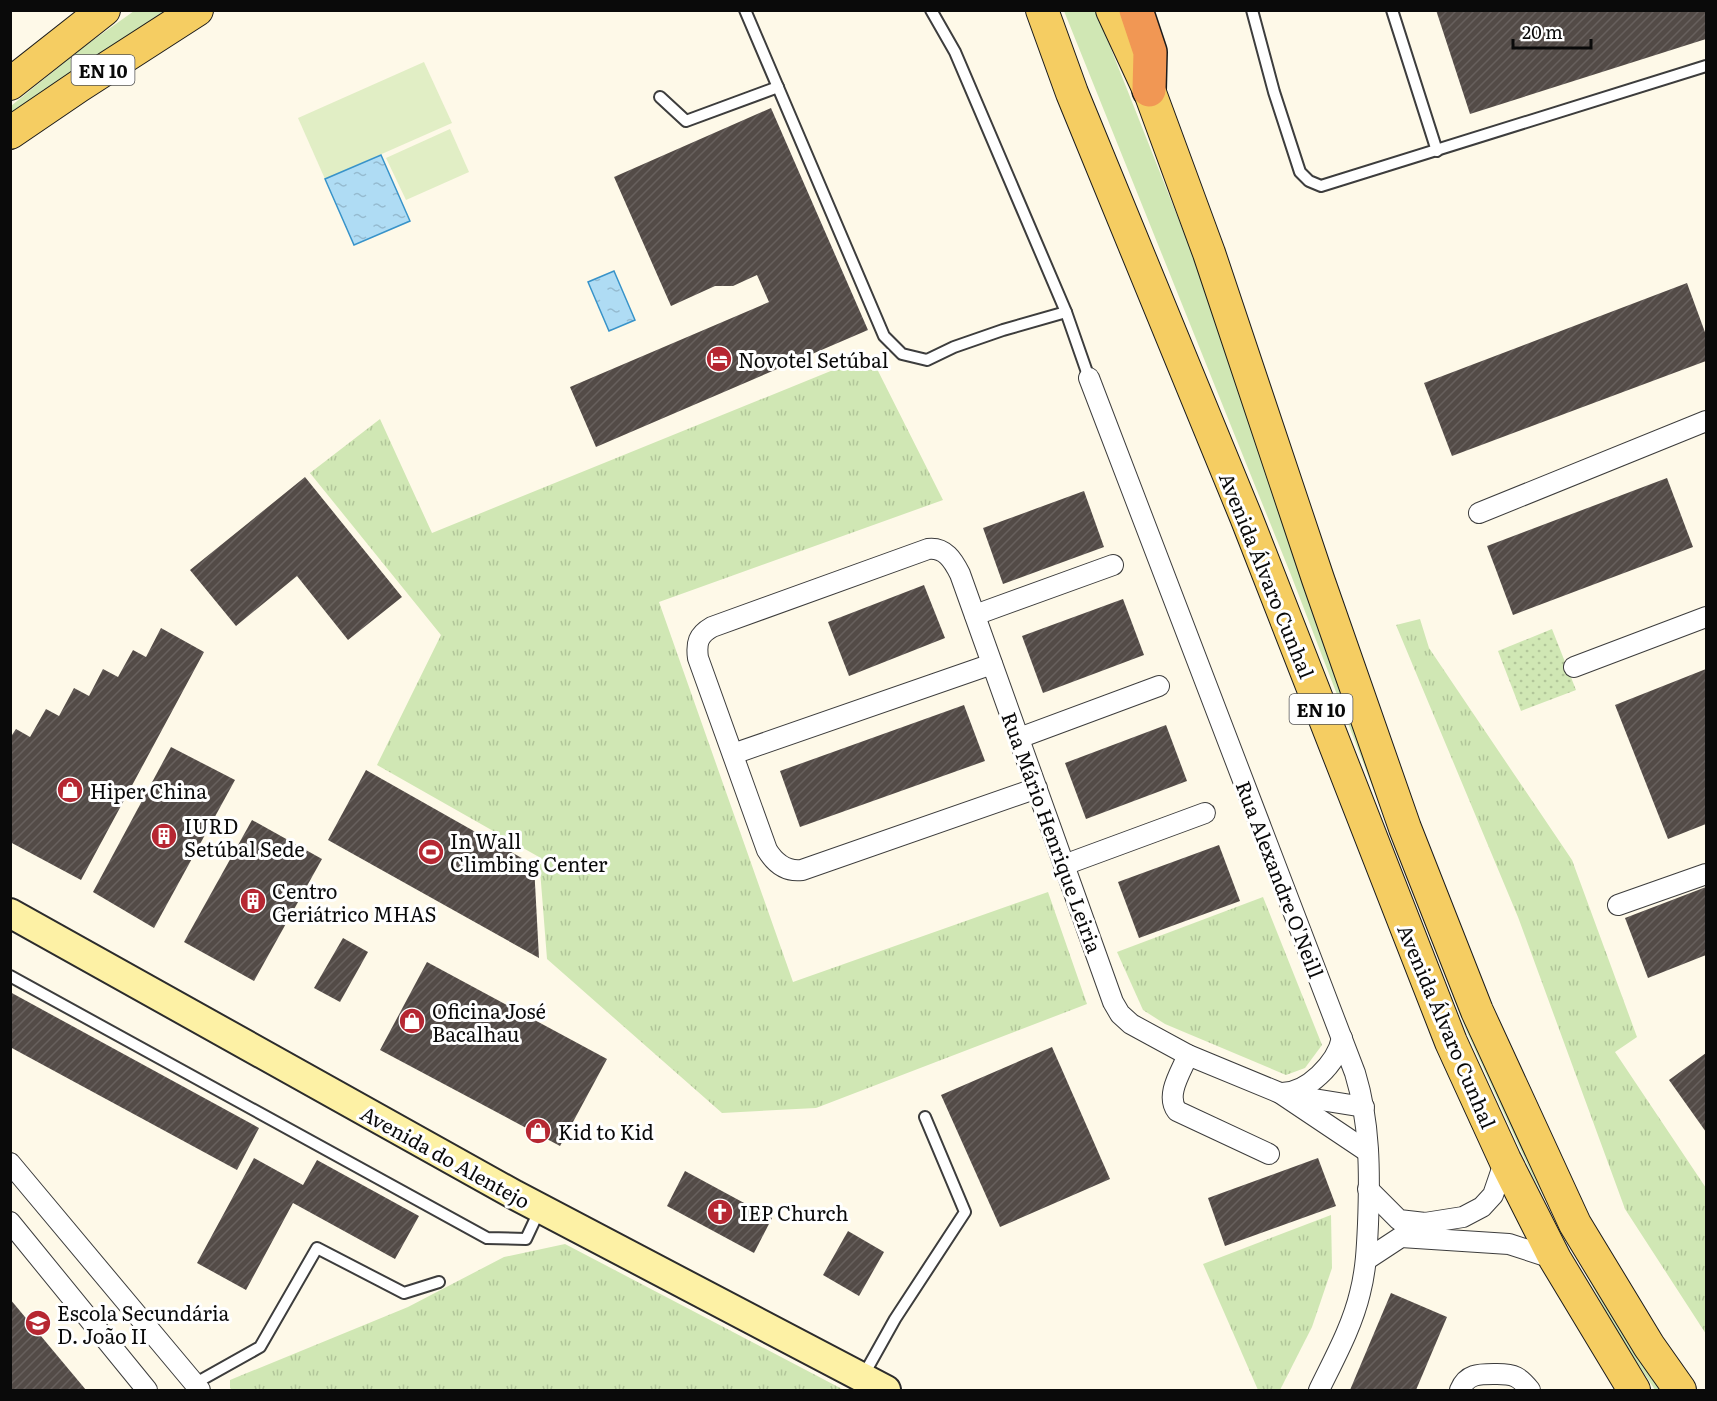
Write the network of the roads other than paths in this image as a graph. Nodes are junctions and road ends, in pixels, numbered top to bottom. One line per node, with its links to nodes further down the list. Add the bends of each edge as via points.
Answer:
1 (104, 10): 12 (main road, EN 10)
2 (197, 10): 17 (main road, EN 10)
3 (745, 10): 13 (lane)
4 (931, 10): 19 (lane, via 955,52)
5 (1021, 10): 15 (main road)
6 (1042, 10): 15 (main road, Avenida Álvaro Cunhal / EN 10)
7 (1112, 10): 14 (main road, Avenida Álvaro Cunhal / EN 10)
8 (1136, 10): 14 (highway, via 1150,52)
9 (1252, 10): 18 (lane, via 1292,150 1300,172 1309,181 1321,186)
10 (1392, 10): 18 (lane)
11 (1707, 66): 18 (lane)
12 (10, 84)
13 (778, 87): 16 (lane, via 686,121); 19 (lane, via 884,336 902,354 927,360 1003,330)
14 (1149, 90): 60 (main road, Avenida Álvaro Cunhal / EN 10, via 1213,264 1405,828 1477,1011 1575,1224)
15 (1072, 93): 45 (main road, Avenida Álvaro Cunhal / EN 10, via 1271,579 1450,1042)
16 (660, 97)
17 (10, 133)
18 (1437, 151)
19 (1066, 312): 20 (lane)
20 (1089, 378): 38 (street, Rua Alexandre O'Neill)
21 (1707, 421): 22 (street)
22 (1479, 513)
23 (1113, 565): 24 (street)
24 (975, 615): 26 (street, Rua Mário Henrique Leiria); 30 (street, Rua Mário Henrique Leiria, via 952,560 937,549 928,549 706,630 697,643 698,658)
25 (1707, 616): 27 (street)
26 (992, 664): 29 (street, Rua Mário Henrique Leiria); 30 (street)
27 (1574, 667)
28 (1159, 686): 29 (street)
29 (1019, 738): 31 (street, Rua Mário Henrique Leiria)
30 (733, 754): 31 (street, Rua Mário Henrique Leiria, via 767,850 780,865 797,871)
31 (1036, 788): 33 (street, Rua Mário Henrique Leiria)
32 (1205, 813): 33 (street)
33 (1064, 865): 39 (street, Rua Mário Henrique Leiria, via 1120,1014)
34 (1707, 874): 35 (street)
35 (1618, 905)
36 (10, 914): 48 (main road, Avenida do Alentejo)
37 (10, 976): 48 (lane, via 487,1238 526,1239)
38 (1342, 1038): 40 (street, via 1335,1058 1311,1082 1293,1093); 41 (street, Rua Alexandre O'Neill)
39 (1188, 1055): 40 (street, Rua Mário Henrique Leiria); 44 (street, via 1172,1095 1174,1108)
40 (1280, 1093): 41 (street, Rua Mário Henrique Leiria); 43 (street, Rua Mário Henrique Leiria)
41 (1364, 1107): 43 (street, Rua Alexandre O'Neill)
42 (925, 1117): 53 (lane, via 965,1212 895,1319)
43 (1368, 1152): 47 (street, Rua Alexandre O'Neill)
44 (1269, 1154)
45 (1504, 1160): 47 (street, via 1493,1195 1482,1207 1463,1217 1425,1223 1399,1220); 50 (main road, Avenida Álvaro Cunhal / EN 10)
46 (10, 1163): 54 (street)
47 (1368, 1189): 51 (street, Rua Alexandre O'Neill)
48 (540, 1209): 53 (main road, Avenida do Alentejo)
49 (10, 1222): 55 (street)
50 (1555, 1259): 51 (street, via 1509,1244 1401,1238); 59 (main road, Avenida Álvaro Cunhal / EN 10)
51 (1366, 1260): 56 (street, Rua Alexandre O'Neill, via 1355,1310)
52 (439, 1282): 54 (lane, via 404,1293 317,1248 260,1347)
53 (874, 1384)
54 (197, 1387)
55 (147, 1390)
56 (1319, 1390)
57 (1460, 1390): 58 (street, via 1470,1377 1483,1374 1510,1374)
58 (1530, 1390)
59 (1634, 1390)
60 (1680, 1390)

